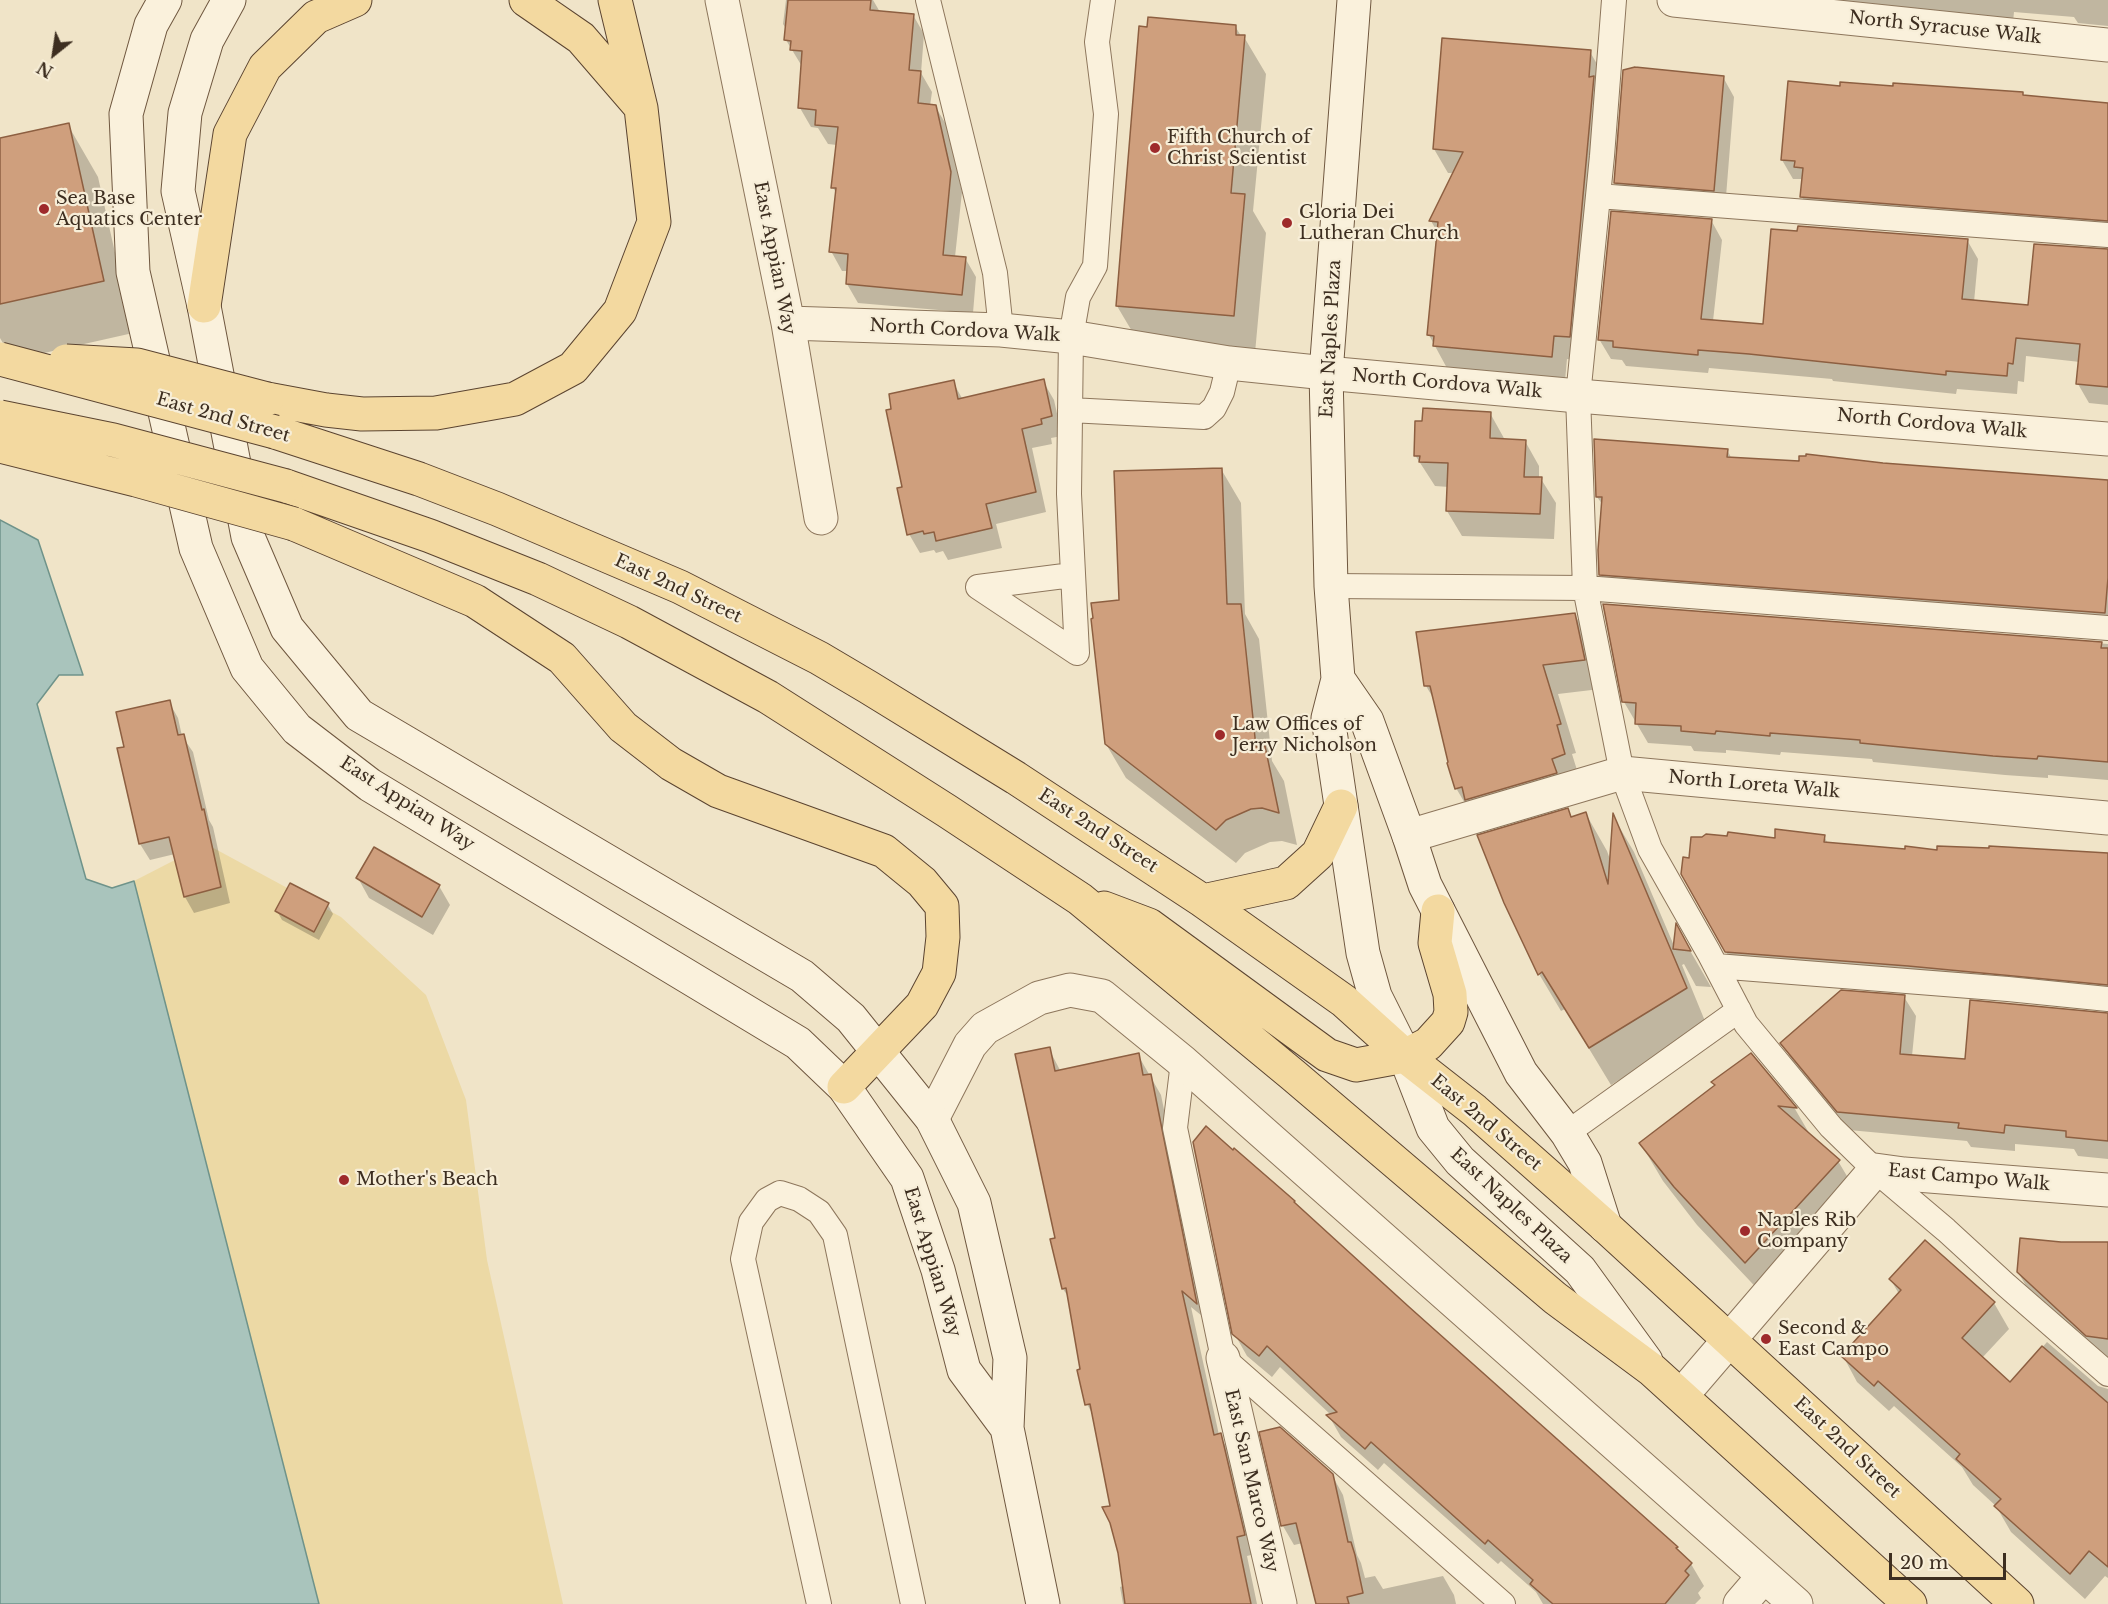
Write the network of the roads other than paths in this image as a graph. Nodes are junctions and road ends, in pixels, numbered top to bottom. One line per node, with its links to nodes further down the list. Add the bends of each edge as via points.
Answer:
1 (165, 0): 47 (street, East Appian Way, via 151,25 126,114 133,272 196,548 247,668 297,729 370,785 798,1043)
2 (229, 0): 16 (street, East Appian Way, via 207,40 186,113 178,191)
3 (355, 0): 16 (main road, via 316,17 265,67 230,134)
4 (526, 0): 13 (main road, via 581,38)
5 (615, 0): 13 (main road)
6 (722, 0): 17 (street, East Appian Way)
7 (928, 0): 18 (lane, via 995,273)
8 (1103, 0): 19 (lane, via 1097,42 1106,114 1095,266 1078,297)
9 (1354, 0): 22 (street, East Naples Plaza)
10 (1614, 0): 14 (lane)
11 (1674, 0): 12 (street, North Syracuse Walk)
12 (2108, 45)
13 (641, 108): 20 (main road, bridge, via 654,222 620,311 573,368 515,399 436,414 362,414 267,399 136,365)
14 (1598, 196): 15 (lane); 23 (lane)
15 (2108, 235)
16 (204, 306): 44 (street, East Appian Way, via 248,537 287,628 359,715 802,976 851,1018)
17 (788, 323): 18 (street, North Cordova Walk); 28 (street, East Appian Way)
18 (1001, 330): 19 (street, North Cordova Walk)
19 (1071, 337): 21 (street, North Cordova Walk); 24 (lane)
20 (0, 358): 39 (main road, East 2nd Street, bridge, via 275,432 419,479 700,597 868,687)
21 (1229, 363): 22 (street, North Cordova Walk); 24 (lane, via 1222,392 1204,417)
22 (1326, 373): 23 (street, North Cordova Walk); 30 (street, East Naples Plaza)
23 (1578, 396): 26 (street, North Cordova Walk); 31 (lane)
24 (1070, 410): 29 (lane)
25 (0, 417): 38 (main road, bridge, via 113,440 286,486 538,579 768,696)
26 (2108, 439)
27 (0, 446): 44 (main road, bridge, via 294,524 475,601 562,657 623,727 671,764 718,791 884,850 922,882 942,906 943,937 939,973 922,1005)
28 (821, 518)
29 (1072, 575)
30 (1331, 586): 31 (lane); 33 (street, East Naples Plaza)
31 (1585, 588): 32 (lane); 34 (lane)
32 (2108, 628)
33 (1338, 679): 35 (street, East Naples Plaza, via 1328,718); 37 (street, East Naples Plaza, via 1366,722)
34 (1622, 773): 36 (street, North Loreta Walk); 37 (street, North Loreta Walk); 41 (lane, via 1650,849)
35 (1341, 806): 39 (main road, via 1318,854 1286,883); 45 (street, East Naples Plaza, via 1363,953 1375,996)
36 (2108, 818)
37 (1409, 836): 40 (street, East Naples Plaza)
38 (1080, 899): 45 (main road, via 1149,925 1327,1055 1356,1065); 55 (main road, via 1555,1298)
39 (1203, 901): 45 (main road, East 2nd Street, via 1344,1001)
40 (1438, 911): 45 (main road, via 1435,943 1450,994 1449,1022 1428,1044); 49 (street, East Naples Plaza, via 1521,1073)
41 (1716, 966): 42 (lane); 43 (lane)
42 (2108, 999)
43 (1739, 1010): 49 (lane); 50 (lane, via 1746,1024 1831,1127)
44 (879, 1052): 47 (main road); 48 (street, East Appian Way)
45 (1405, 1056): 52 (main road, East 2nd Street, via 1474,1110); 55 (street, East Naples Plaza, via 1433,1128 1460,1161 1580,1270)
46 (1184, 1062): 48 (street, via 1101,996 1070,990 1038,998 985,1028 970,1045); 54 (lane, via 1174,1128); 59 (street)
47 (843, 1087): 58 (street, East Appian Way, via 907,1178 938,1270 964,1370)
48 (932, 1119): 58 (street, East Appian Way, via 974,1203 1010,1359)
49 (1567, 1132): 52 (street, East Naples Plaza, via 1585,1163)
50 (1875, 1170): 51 (street, East Campo Walk); 53 (street, East Campo Walk); 56 (lane)
51 (2108, 1190)
52 (1605, 1226): 53 (main road, East 2nd Street)
53 (1730, 1340): 57 (street, East Campo Walk); 68 (main road, East 2nd Street)
54 (1223, 1359): 63 (street, East San Marco Way); 64 (lane)
55 (1652, 1370): 57 (main road)
56 (2108, 1374)
57 (1682, 1395): 67 (main road)
58 (1007, 1428): 62 (street, East Appian Way)
59 (1764, 1576): 65 (street); 66 (street)
60 (819, 1604): 61 (lane, via 743,1259 751,1222 767,1200 780,1192 819,1212 835,1235)
61 (913, 1604)
62 (1043, 1604)
63 (1280, 1604)
64 (1503, 1604)
65 (1740, 1604)
66 (1796, 1604)
67 (1910, 1604)
68 (2017, 1604)

